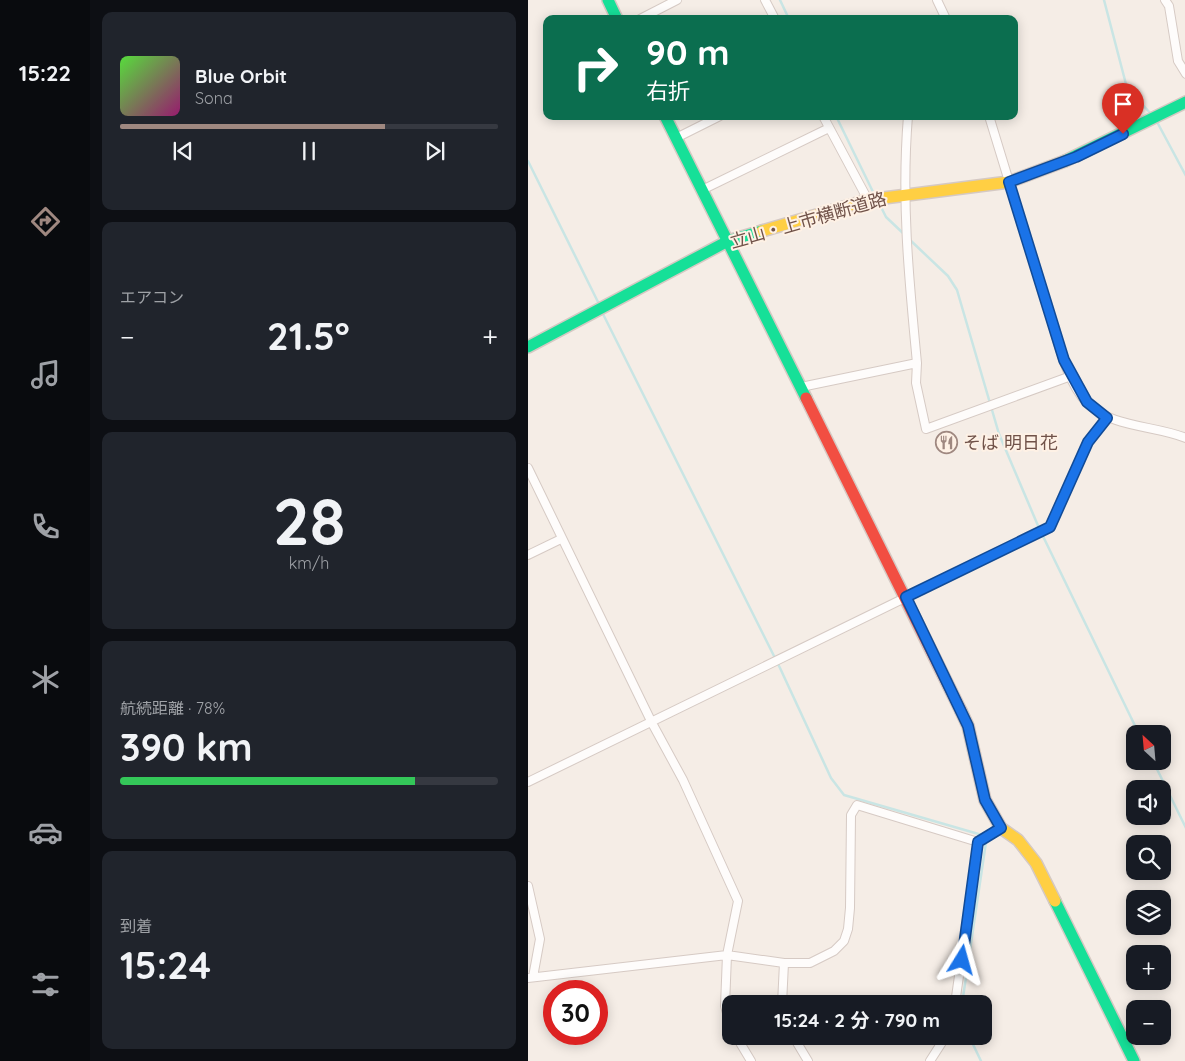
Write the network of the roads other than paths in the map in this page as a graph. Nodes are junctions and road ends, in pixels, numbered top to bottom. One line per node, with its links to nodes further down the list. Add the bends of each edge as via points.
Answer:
1 (608, 0): 6 (street)
2 (677, 0): 7 (street)
3 (765, 0): 8 (street)
4 (938, 0): 9 (street)
5 (1165, 0): 10 (street, via 1169,6 1178,61)
6 (615, 15)
7 (648, 15)
8 (773, 15)
9 (944, 15)
10 (1186, 74)
11 (1186, 102): 19 (street, 立山・上市横断道路, via 1076,157)
12 (667, 120): 18 (street)
13 (712, 120): 18 (street)
14 (825, 120): 17 (street)
15 (908, 120): 21 (street)
16 (990, 120): 19 (street)
17 (829, 128): 20 (street); 22 (street)
18 (676, 138): 20 (street)
19 (1009, 182): 21 (street, 立山・上市横断道路); 26 (street)
20 (702, 190): 23 (street)
21 (905, 195): 22 (street, 立山・上市横断道路); 25 (street, via 906,259)
22 (869, 200): 23 (street, 立山・上市横断道路)
23 (728, 241): 24 (street, 立山・上市横断道路); 27 (street)
24 (528, 347)
25 (917, 362): 26 (street, via 916,383 926,429); 27 (street)
26 (1071, 376): 28 (street, via 1087,402)
27 (801, 387): 33 (street)
28 (1107, 418): 29 (street); 33 (street, via 1088,442 1050,527)
29 (1186, 438)
30 (528, 468): 31 (street)
31 (561, 539): 32 (street); 34 (street)
32 (528, 555)
33 (906, 597): 34 (street); 36 (street, via 968,726 985,800)
34 (652, 723): 35 (street); 39 (street, via 683,780 738,901)
35 (528, 782)
36 (1001, 828): 37 (street); 51 (street, via 1018,840 1036,863)
37 (978, 842): 40 (street, via 856,805 851,815 850,908 844,941 834,951 810,963); 44 (street)
38 (528, 886): 41 (street, via 540,939)
39 (728, 955): 40 (street); 41 (street); 42 (street)
40 (784, 963): 43 (street)
41 (530, 977)
42 (726, 995)
43 (782, 995)
44 (956, 995)
45 (741, 1045): 48 (street)
46 (798, 1045): 49 (street)
47 (940, 1045): 50 (street)
48 (751, 1061)
49 (808, 1061)
50 (930, 1061)
51 (1134, 1061)

